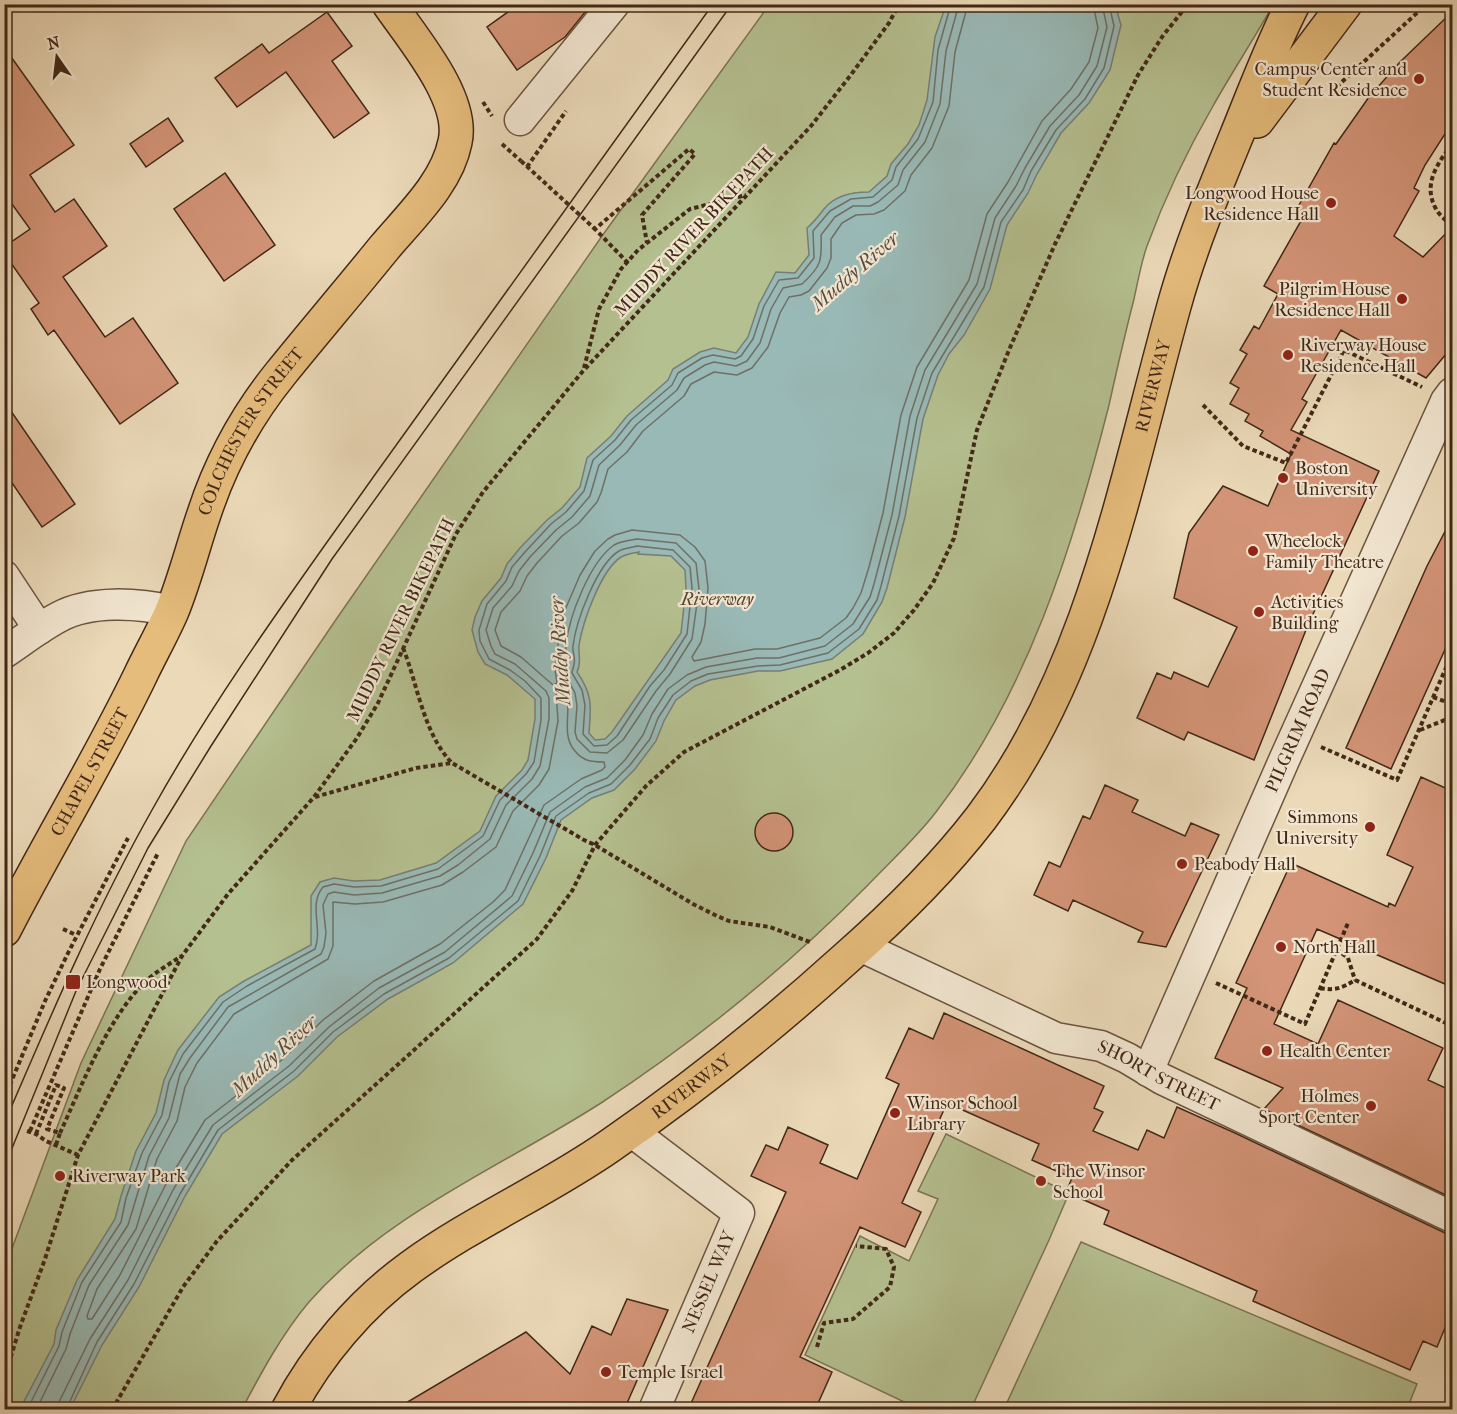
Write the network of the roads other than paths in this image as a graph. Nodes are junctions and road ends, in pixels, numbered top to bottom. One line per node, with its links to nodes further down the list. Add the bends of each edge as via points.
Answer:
1 (389, 4): 11 (main road, COLCHESTER STREET, via 438,75 453,106 454,146 444,171 419,205 279,376 244,426 205,512)
2 (614, 4): 7 (street)
3 (1293, 4): 8 (main road, RIVERWAY)
4 (1326, 4): 6 (main road)
5 (1345, 4): 6 (main road, RIVERWAY)
6 (1279, 89): 8 (main road, RIVERWAY)
7 (520, 120)
8 (1212, 198): 15 (main road, RIVERWAY, via 1182,276 1113,533 1085,618 1049,705 1024,753 980,819 927,880)
9 (1442, 392): 16 (street, PILGRIM ROAD, via 1446,401)
10 (4, 576): 12 (street)
11 (172, 611): 12 (street, via 117,605 86,609 60,616); 14 (main road, CHAPEL STREET, via 114,729)
12 (39, 629): 13 (street)
13 (4, 652)
14 (4, 930)
15 (860, 946): 16 (street, SHORT STREET, via 1056,1038 1101,1046); 17 (main road, RIVERWAY, via 743,1046)
16 (1148, 1071): 18 (street, SHORT STREET)
17 (631, 1131): 19 (main road, RIVERWAY, via 402,1273 337,1337); 20 (street, NESSEL WAY, via 739,1214)
18 (1452, 1217)
19 (288, 1410)
20 (654, 1410)

